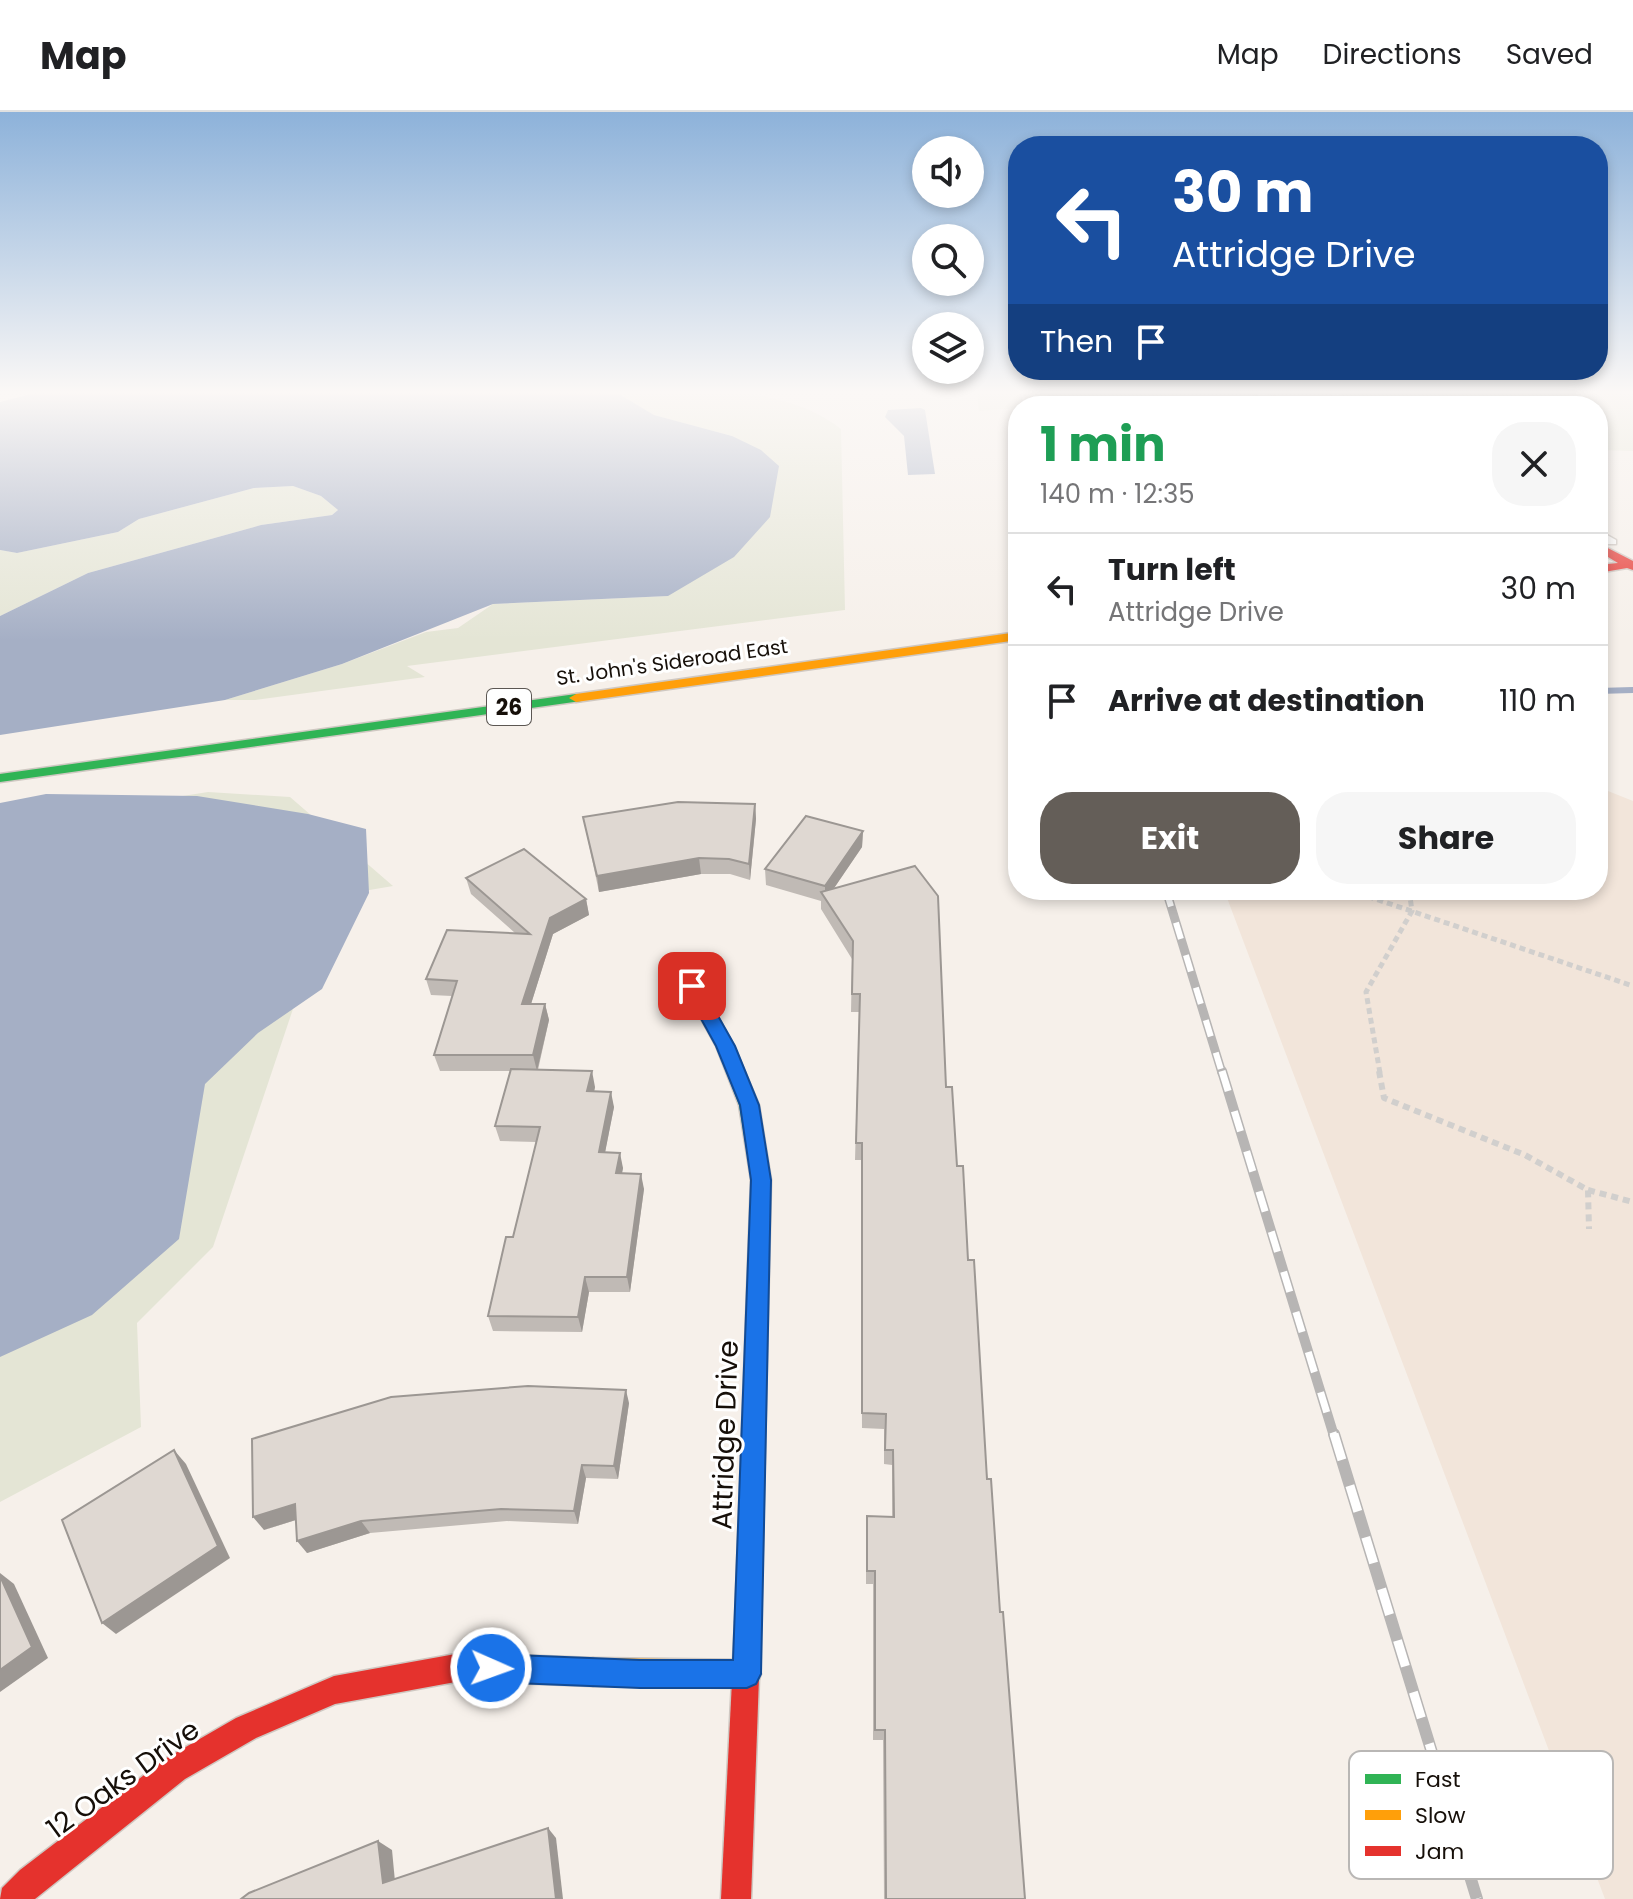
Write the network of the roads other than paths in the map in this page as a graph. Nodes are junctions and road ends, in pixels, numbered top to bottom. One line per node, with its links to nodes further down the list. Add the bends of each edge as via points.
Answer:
1 (1608, 542): 2 (main road)
2 (1632, 565): 3 (main road)
3 (1608, 568)
4 (1008, 637): 5 (main road, St. John's Sideroad East / 26)
5 (0, 778)
6 (692, 986): 7 (main road, Attridge Drive, via 749,1105 761,1180)
7 (747, 1674): 8 (main road, 12 Oaks Drive, via 461,1667 334,1690 246,1728 175,1769); 9 (main road, Attridge Drive)
8 (13, 1899)
9 (736, 1899)

